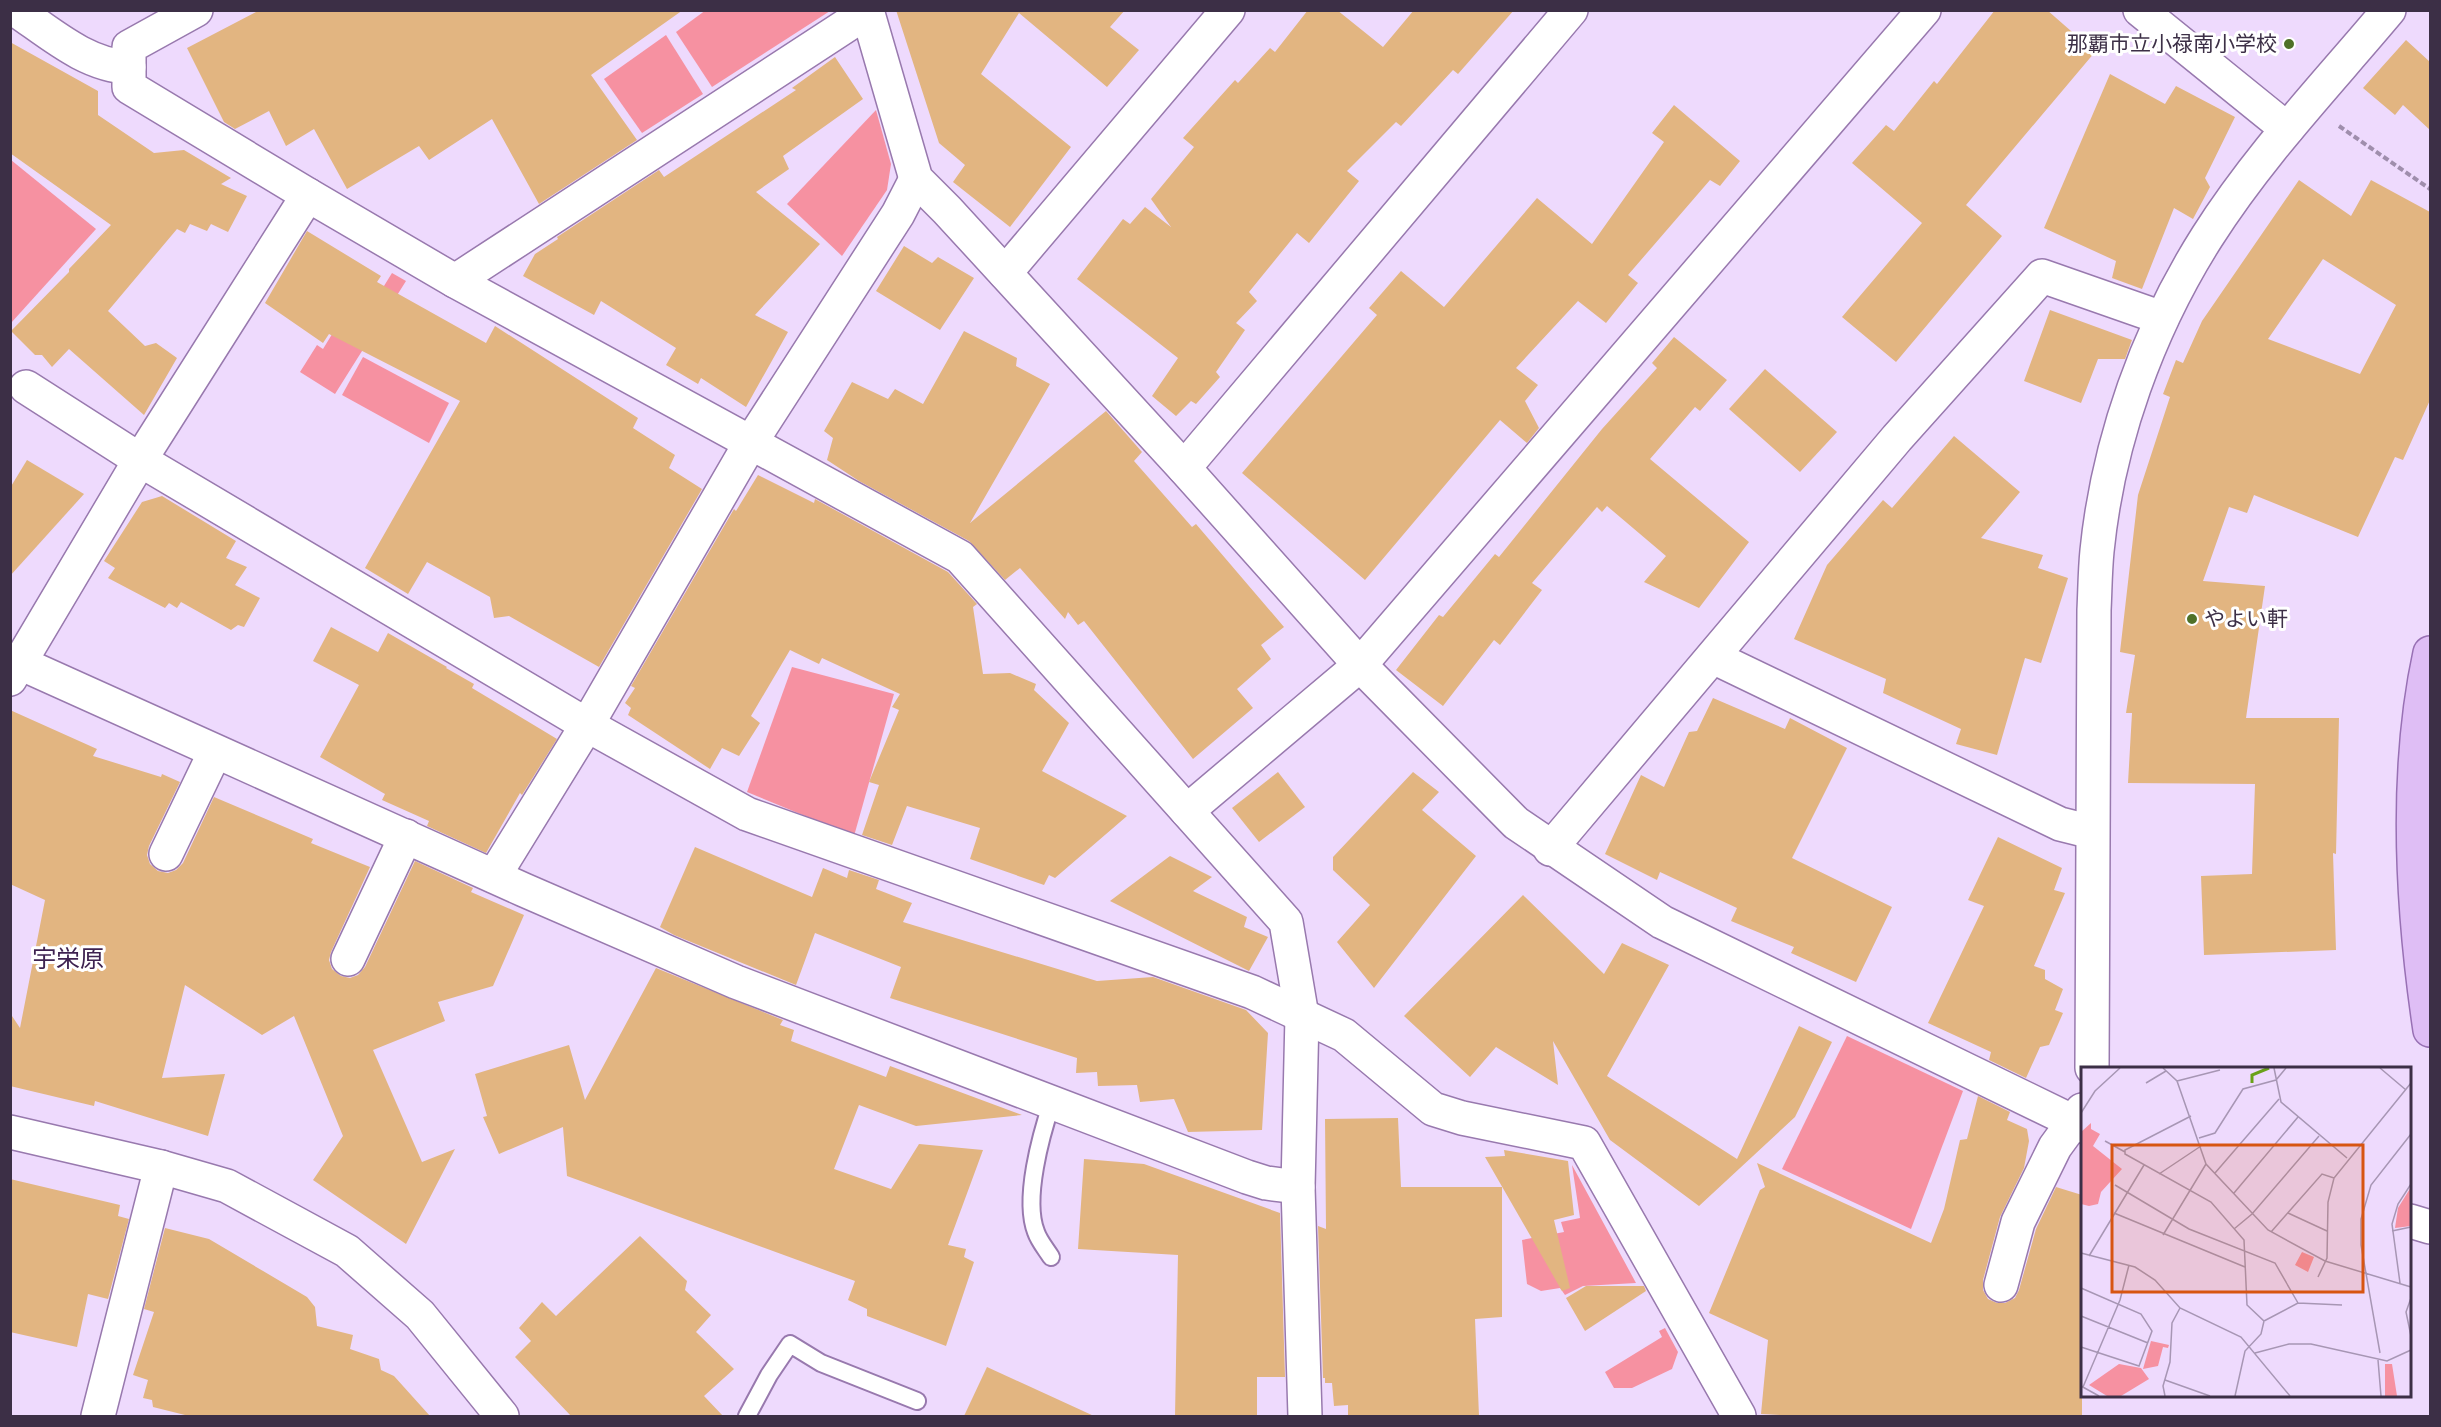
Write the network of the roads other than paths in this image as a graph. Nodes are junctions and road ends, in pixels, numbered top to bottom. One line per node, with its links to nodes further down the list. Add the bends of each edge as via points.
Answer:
1 (16, 10): 9 (street, via 79,52 111,67)
2 (196, 10): 9 (street, via 129,47)
3 (1228, 10): 13 (street)
4 (1571, 10): 19 (street)
5 (1924, 10): 22 (street)
6 (2140, 10): 10 (street)
7 (2390, 10): 10 (street)
8 (867, 11): 11 (street); 14 (street)
9 (129, 67): 12 (street, via 129,87)
10 (2287, 129): 15 (street, via 2207,237)
11 (916, 179): 13 (street); 17 (street, via 898,214)
12 (308, 195): 14 (street); 18 (street)
13 (1005, 273): 19 (street)
14 (455, 281): 17 (street)
15 (2162, 318): 21 (street, via 2042,276 1897,438); 27 (street, via 2121,433 2097,551)
16 (26, 387): 18 (street)
17 (751, 442): 24 (street); 26 (street, via 960,557)
18 (140, 460): 23 (street); 24 (street)
19 (1184, 468): 22 (street)
20 (2430, 652): 34 (main road, via 2413,808 2416,903)
21 (1713, 657): 27 (street, via 2060,824); 29 (street)
22 (1360, 665): 26 (street); 29 (street, via 1516,823)
23 (15, 671): 25 (street)
24 (587, 725): 31 (street); 33 (street, via 747,814 1252,992)
25 (214, 752): 28 (street); 30 (street)
26 (1187, 811): 33 (street, via 1286,922)
27 (2092, 832): 35 (street)
28 (406, 836): 31 (street); 32 (street)
29 (1550, 849): 37 (street, via 1662,922)
30 (166, 854)
31 (494, 876): 36 (street, via 736,982)
32 (348, 959)
33 (1302, 1016): 40 (street); 50 (street, via 1344,1035 1433,1109 1584,1143)
34 (2430, 1030)
35 (2092, 1067)
36 (1052, 1102): 40 (street, via 1247,1177); 43 (lane, via 1037,1151 1032,1205 1035,1232)
37 (2080, 1120): 44 (street, via 2055,1147 2018,1222)
38 (10, 1131): 39 (street)
39 (161, 1167): 46 (street); 47 (street, via 227,1186 347,1251 420,1315)
40 (1298, 1187): 49 (street)
41 (2411, 1222): 42 (street)
42 (2430, 1227)
43 (1051, 1257)
44 (2001, 1285)
45 (917, 1401): 48 (lane, via 821,1363 790,1344)
46 (98, 1416)
47 (502, 1416)
48 (747, 1416)
49 (1305, 1416)
50 (1739, 1416)

